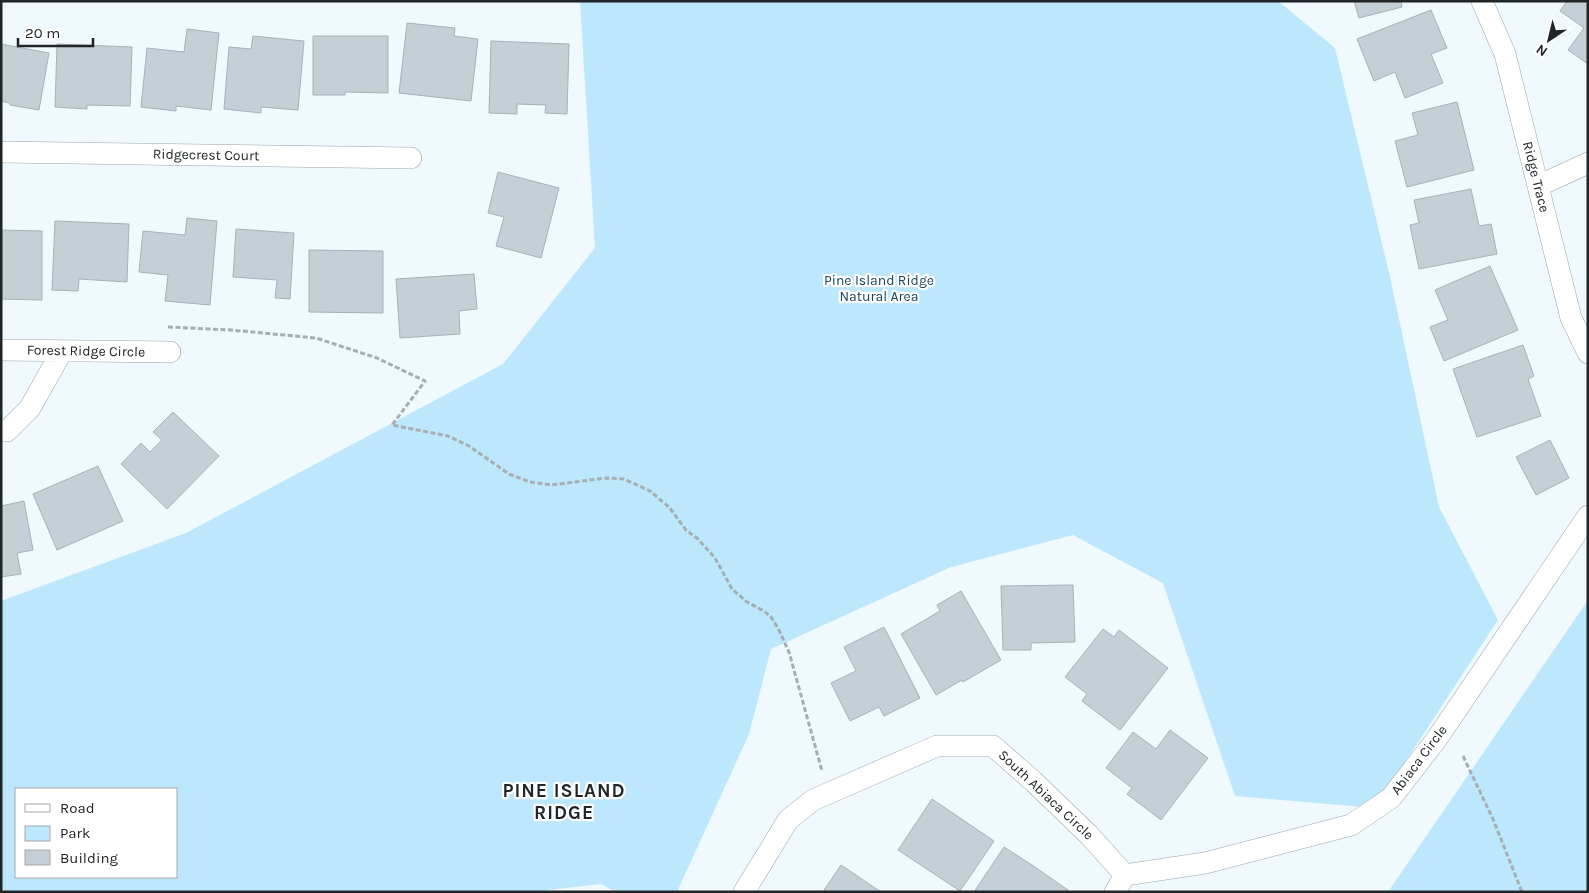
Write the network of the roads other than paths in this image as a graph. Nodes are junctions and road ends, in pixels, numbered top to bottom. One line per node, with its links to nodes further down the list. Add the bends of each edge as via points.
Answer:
1 (1482, 1): 5 (street, Ridge Trace, via 1505,54)
2 (1, 152): 3 (street, Ridgecrest Court)
3 (411, 158)
4 (1588, 163): 5 (street)
5 (1538, 186): 9 (street, Ridge Trace, via 1571,318)
6 (1, 350): 7 (street, Forest Ridge Circle)
7 (62, 351): 8 (street, Forest Ridge Circle); 10 (street, via 30,408 7,431)
8 (170, 352)
9 (1588, 353)
10 (1, 431)
11 (1588, 516): 12 (street, Abiaca Circle, via 1436,740 1391,798 1351,825)
12 (1120, 884): 13 (street, South Abiaca Circle, via 1089,835 993,746 937,746 821,797 788,820)
13 (744, 892)

